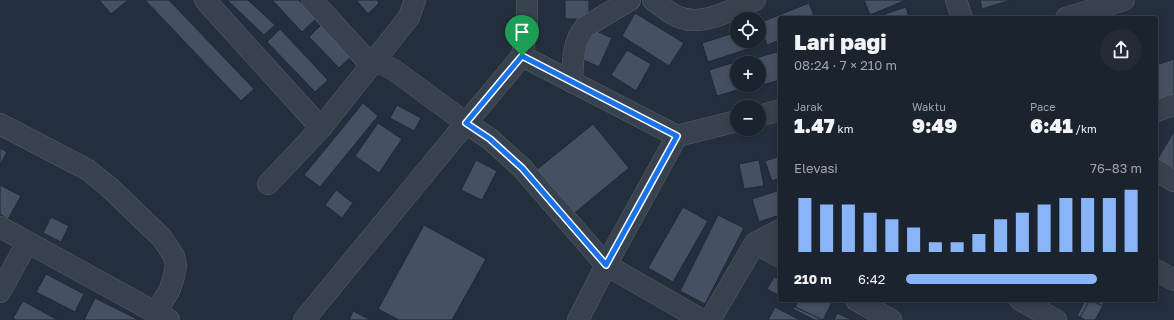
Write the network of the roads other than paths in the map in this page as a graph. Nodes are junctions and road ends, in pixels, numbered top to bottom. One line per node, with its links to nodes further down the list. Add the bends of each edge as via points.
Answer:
1 (205, 0): 22 (street)
2 (312, 0): 13 (street)
3 (415, 0): 13 (street, via 409,17)
4 (526, 0): 12 (street, via 527,28)
5 (630, 0): 14 (street, via 586,27 580,34 573,59)
6 (653, 0): 7 (street, via 675,16 691,21 719,15)
7 (755, 0)
8 (956, 0): 10 (street)
9 (1124, 0): 11 (street)
10 (961, 16)
11 (1072, 16)
12 (522, 56): 14 (street); 19 (street)
13 (371, 65): 19 (street, via 378,62 394,70); 22 (street)
14 (572, 82): 23 (street)
15 (1174, 105): 16 (street)
16 (1158, 110)
17 (778, 111): 18 (street)
18 (766, 114)
19 (466, 123): 32 (street, via 490,139 522,168); 39 (street)
20 (730, 123): 23 (street)
21 (0, 124): 38 (street, via 88,170 162,238 174,256 176,266)
22 (321, 128): 26 (street)
23 (677, 136): 32 (street)
24 (1158, 171): 25 (street)
25 (1174, 181)
26 (268, 184)
27 (0, 228): 29 (street)
28 (778, 231): 30 (street)
29 (27, 243): 35 (street); 38 (street)
30 (756, 243): 31 (street); 42 (street)
31 (778, 256)
32 (606, 265): 40 (street); 41 (street)
33 (1158, 271): 34 (street)
34 (1174, 280)
35 (0, 292)
36 (860, 302): 43 (street)
37 (1024, 302): 44 (street)
38 (163, 316)
39 (304, 320)
40 (578, 320)
41 (702, 320)
42 (710, 320)
43 (891, 320)
44 (1056, 320)

